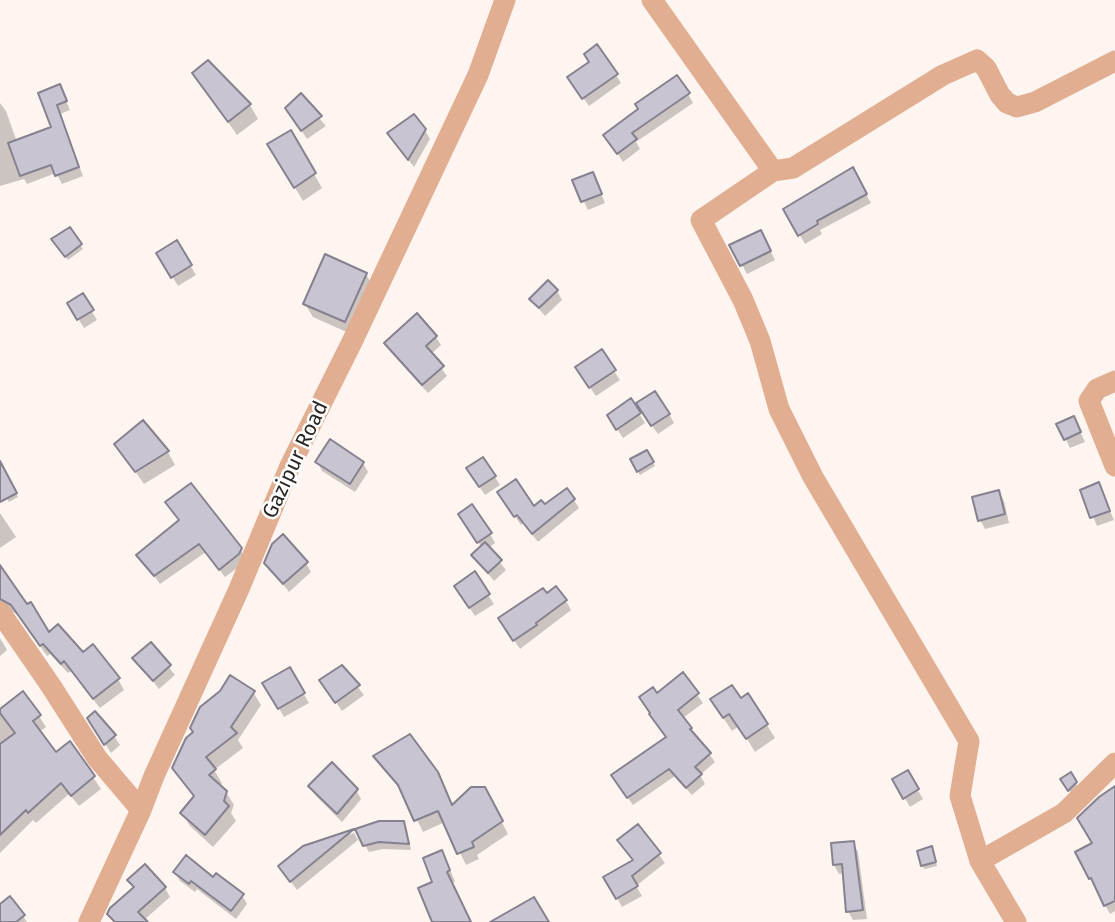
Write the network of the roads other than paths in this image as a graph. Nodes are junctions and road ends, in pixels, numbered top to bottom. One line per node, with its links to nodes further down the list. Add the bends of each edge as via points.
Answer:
1 (505, 0): 9 (street, Gazipur Road, via 478,75 290,466)
2 (652, 0): 4 (street)
3 (1115, 61): 4 (street, via 1017,107 1000,95 977,60 943,75 793,168)
4 (773, 171): 10 (street, via 701,220 743,300 779,409 813,477 969,741 960,796)
5 (1115, 381): 6 (street, via 1097,389 1089,401)
6 (1115, 466)
7 (0, 612): 9 (street, via 97,758)
8 (1115, 762): 10 (street, via 1064,813)
9 (141, 810): 11 (street, Gazipur Road)
10 (980, 861): 12 (street)
11 (89, 922)
12 (1016, 922)

